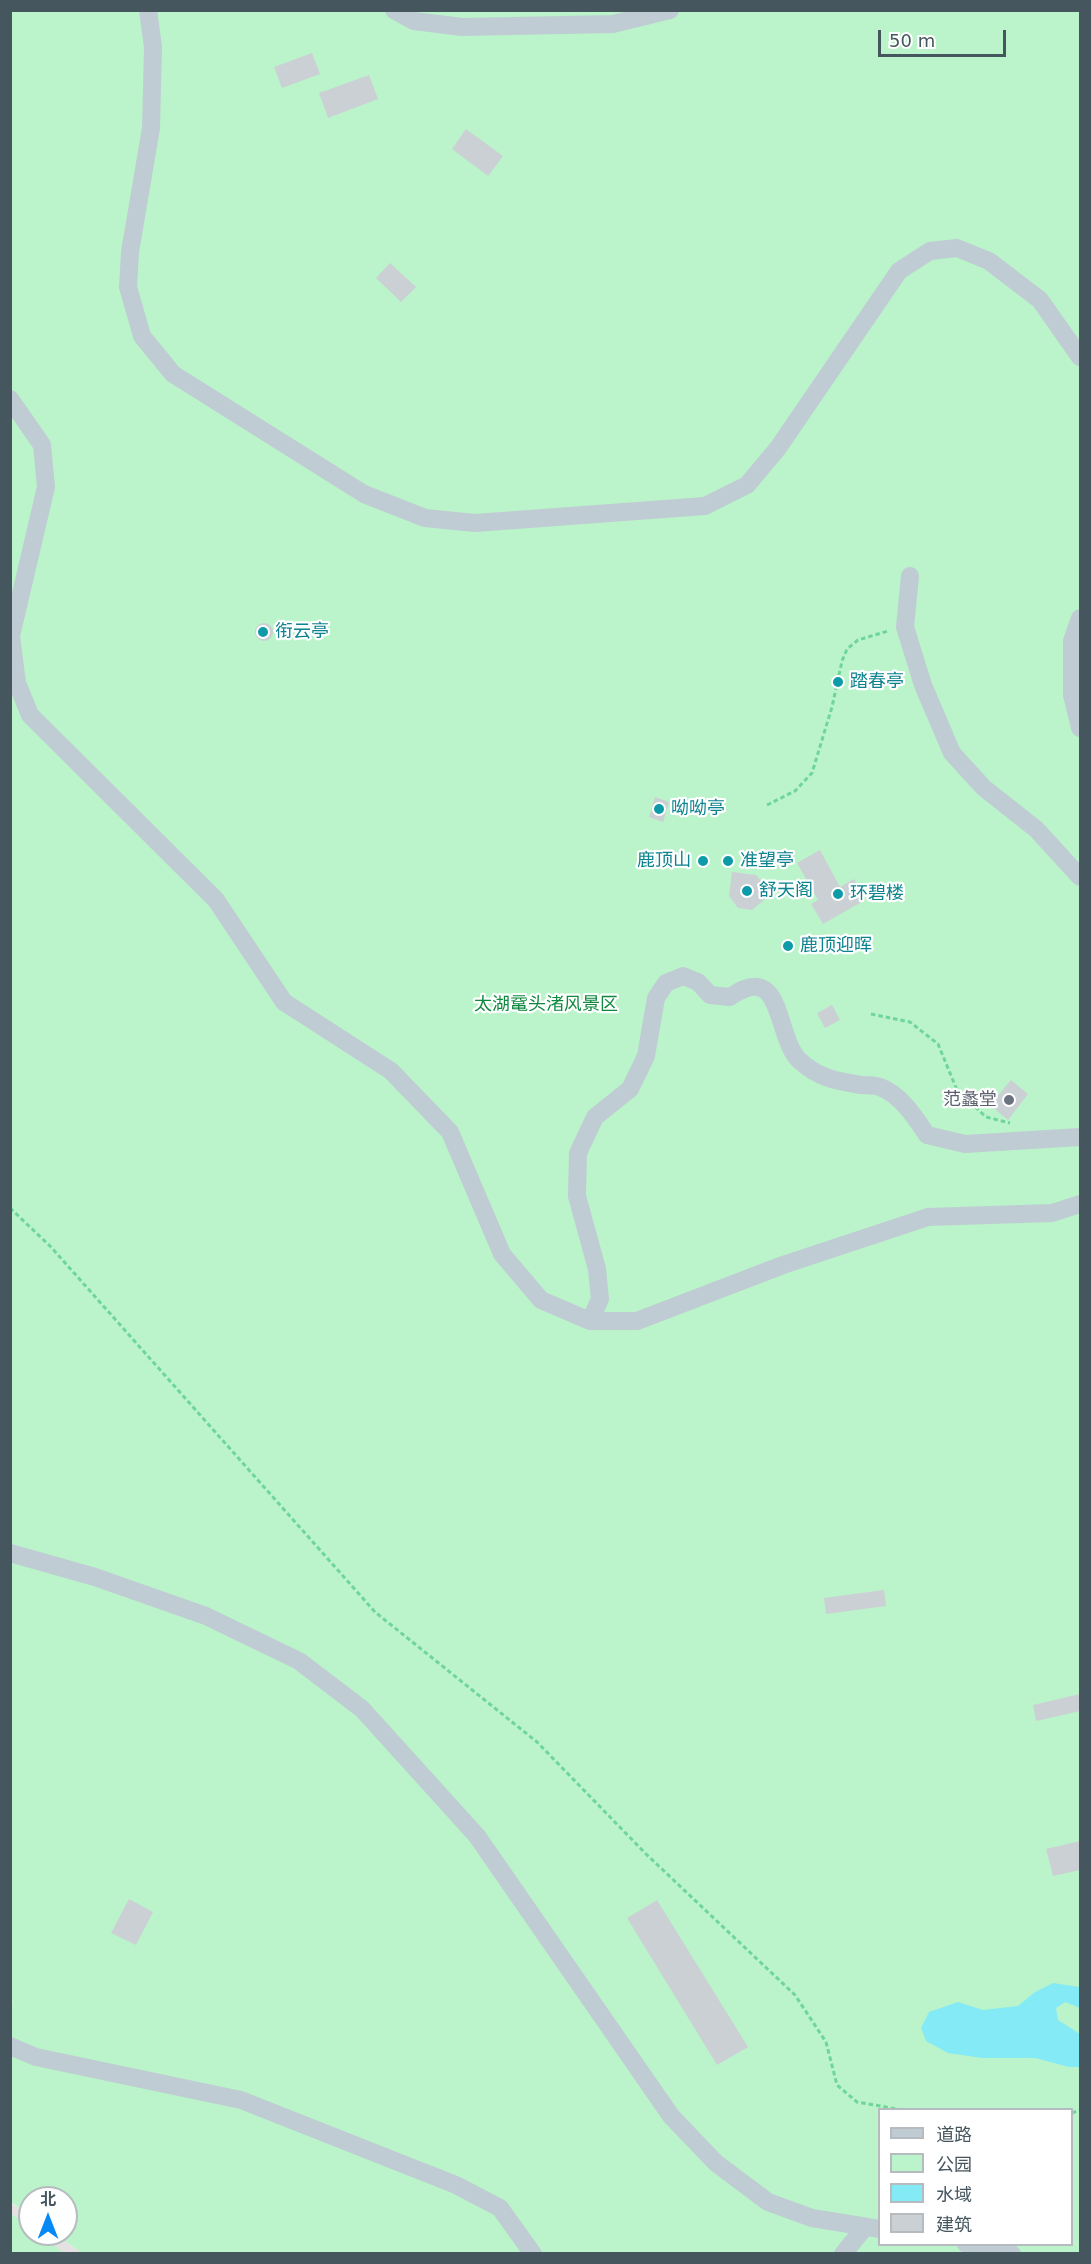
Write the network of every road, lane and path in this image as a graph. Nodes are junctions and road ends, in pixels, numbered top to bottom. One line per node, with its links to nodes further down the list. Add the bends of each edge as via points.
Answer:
1 (148, 10): 4 (lane, via 153,47 151,128 130,252 128,287 142,336 174,374 364,494 425,518 476,523 705,506 747,485 778,448 899,272 930,251 957,248 989,261 1040,300)
2 (394, 10): 3 (lane, via 414,21 462,27 613,24)
3 (670, 10)
4 (1080, 357)
5 (10, 399): 17 (lane, via 42,445 46,487 11,636 17,683 30,715 216,900 284,1002 391,1071 450,1132 502,1254 542,1300)
6 (910, 576): 8 (lane)
7 (1080, 618): 9 (lane, via 1072,641 1072,695)
8 (905, 627): 10 (path, via 858,640 847,649 812,772 795,791); 11 (lane, via 923,685 952,753 984,788 1036,829)
9 (1080, 728)
10 (767, 806)
11 (1080, 877)
12 (871, 1014): 14 (path, via 909,1022 938,1044 957,1090 986,1117 1017,1125)
13 (1080, 1137): 14 (lane)
14 (1032, 1140): 17 (lane, via 965,1144 927,1135 907,1106 880,1087 837,1081 812,1072 791,1052 772,995 760,987 743,988 730,997 710,995 698,982 682,976 666,983 656,998 646,1056 630,1089 595,1117 578,1153 577,1196 597,1269 600,1299)
15 (1080, 1204): 17 (lane, via 1052,1213 928,1217 783,1265 637,1321)
16 (10, 1208): 20 (path, via 51,1246 375,1612 537,1742 646,1854 795,1995 826,2042 837,2085 857,2102)
17 (590, 1321)
18 (10, 1553): 21 (lane, via 206,1616 299,1661 362,1709 477,1836 671,2116 709,2155 768,2202 812,2218)
19 (10, 2046): 23 (lane, via 36,2057 241,2100 434,2177 500,2208)
20 (896, 2108)
21 (872, 2228): 24 (lane)
22 (976, 2246): 25 (lane)
23 (533, 2253)
24 (843, 2253)
25 (1012, 2253)

